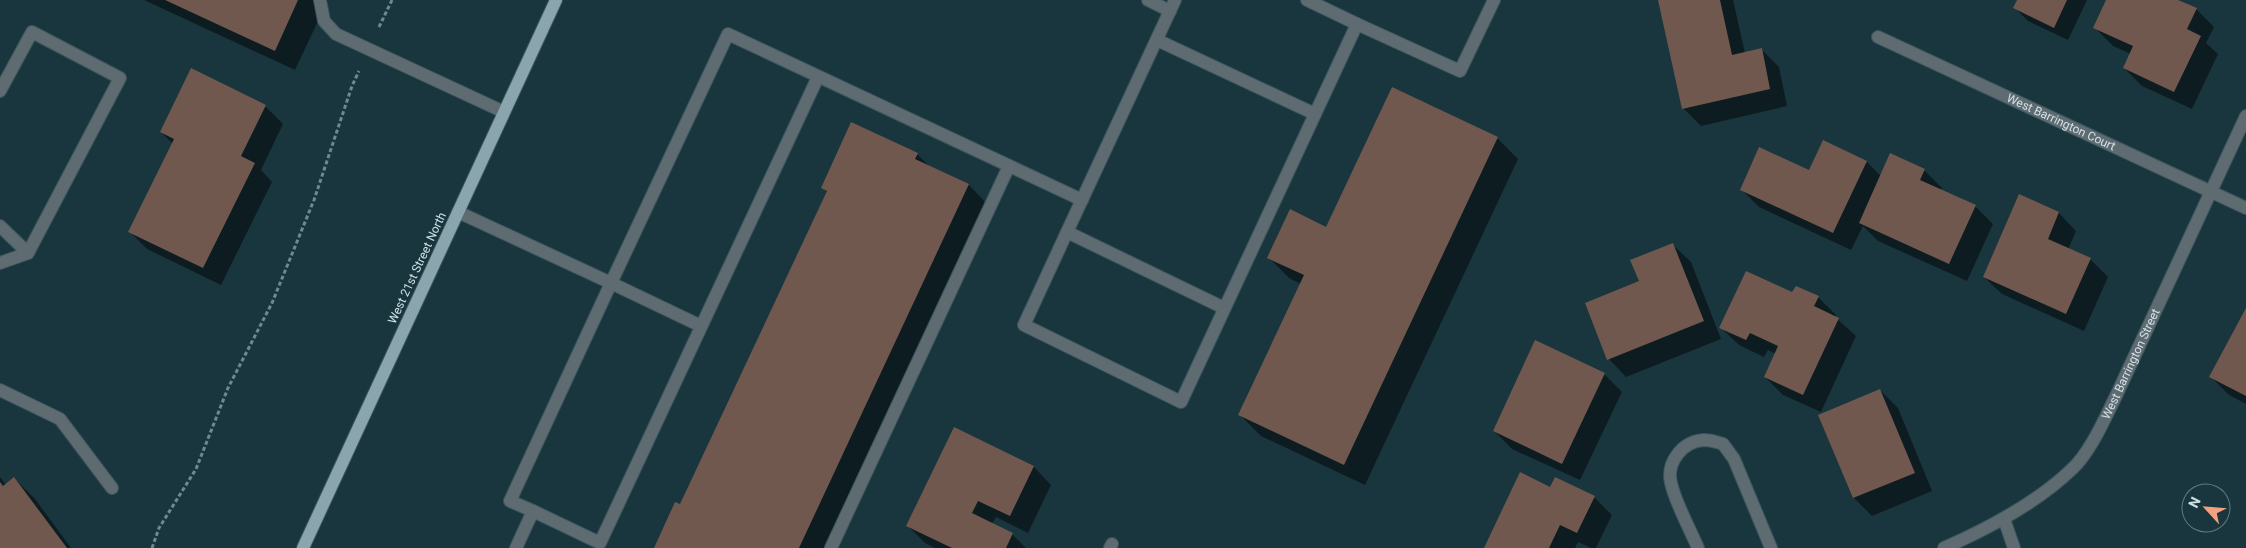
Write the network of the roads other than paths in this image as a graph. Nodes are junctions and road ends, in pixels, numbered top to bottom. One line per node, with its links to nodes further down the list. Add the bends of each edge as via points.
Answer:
1 (320, 0): 12 (street, via 324,21 336,34)
2 (556, 0): 12 (main road, West 21st Street North)
3 (1148, 0): 6 (street)
4 (1307, 0): 7 (street)
5 (1494, 0): 7 (street, via 1460,71)
6 (1172, 5): 9 (street)
7 (1357, 24): 13 (street)
8 (1878, 37): 16 (street, West Barrington Court)
9 (1157, 40): 13 (street); 17 (street)
10 (818, 77): 15 (street); 24 (street, via 728,34); 26 (street)
11 (0, 91): 22 (street, via 32,32 120,78)
12 (504, 112): 19 (main road, West 21st Street North)
13 (1315, 114): 25 (street)
14 (2246, 116): 16 (street, West Barrington Street)
15 (1010, 166): 17 (street); 33 (street)
16 (2210, 191): 18 (street, West Barrington Court); 30 (street, West Barrington Street, via 2099,431 2073,468)
17 (1082, 200): 21 (street)
18 (2246, 208)
19 (458, 212): 24 (street); 31 (main road, West 21st Street North)
20 (0, 226): 22 (street)
21 (1068, 232): 25 (street); 25 (street, via 1024,325 1181,402)
22 (28, 253): 23 (street)
23 (0, 263)
24 (611, 283): 26 (street); 29 (street, via 510,501)
25 (1224, 308)
26 (701, 326): 29 (street, via 600,543)
27 (0, 390): 28 (street, via 60,419)
28 (112, 488)
29 (533, 512): 32 (street)
30 (2004, 519): 36 (street, West Barrington Street); 37 (street)
31 (303, 548)
32 (516, 548)
33 (831, 548)
34 (1698, 548): 35 (street, via 1670,482 1672,466 1679,451 1693,442 1706,440 1723,444 1734,459)
35 (1771, 548)
36 (1944, 548)
37 (2014, 548)

